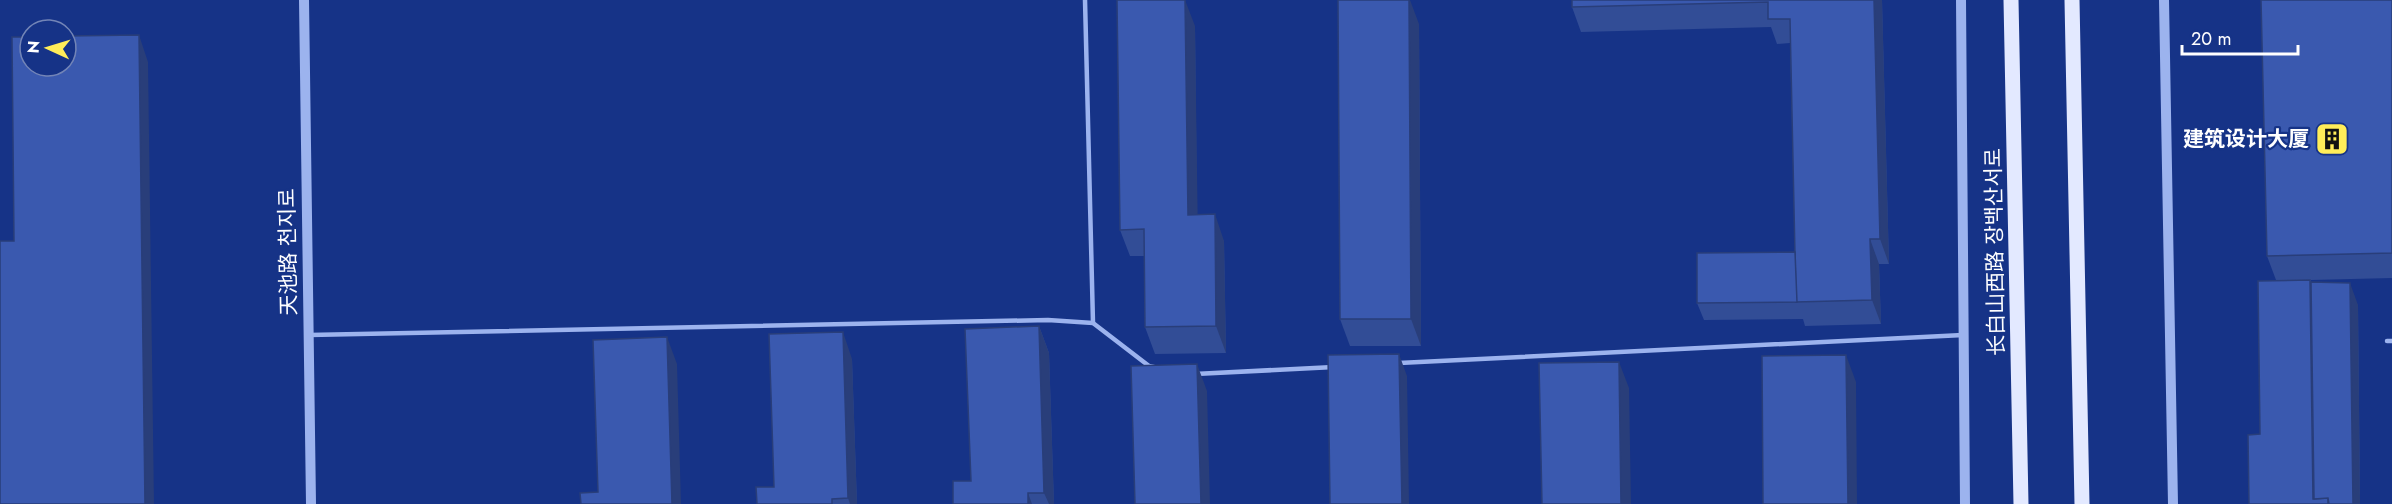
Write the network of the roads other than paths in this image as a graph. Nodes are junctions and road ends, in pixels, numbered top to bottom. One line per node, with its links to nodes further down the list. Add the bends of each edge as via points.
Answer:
1 (304, 0): 8 (street, 天池路 천지로)
2 (1085, 0): 7 (lane)
3 (1961, 0): 9 (street)
4 (2011, 0): 16 (main road, 长白山西路 장백산서로)
5 (2072, 0): 17 (main road)
6 (2164, 0): 18 (street)
7 (1093, 323): 8 (lane, via 1048,320); 12 (lane, via 1149,366)
8 (309, 335): 14 (street, 天池路 천지로)
9 (1963, 335): 10 (lane); 15 (street)
10 (1392, 364)
11 (1345, 366): 13 (lane)
12 (1159, 368)
13 (1191, 374)
14 (312, 504)
15 (1965, 504)
16 (2021, 504)
17 (2082, 504)
18 (2173, 504)

